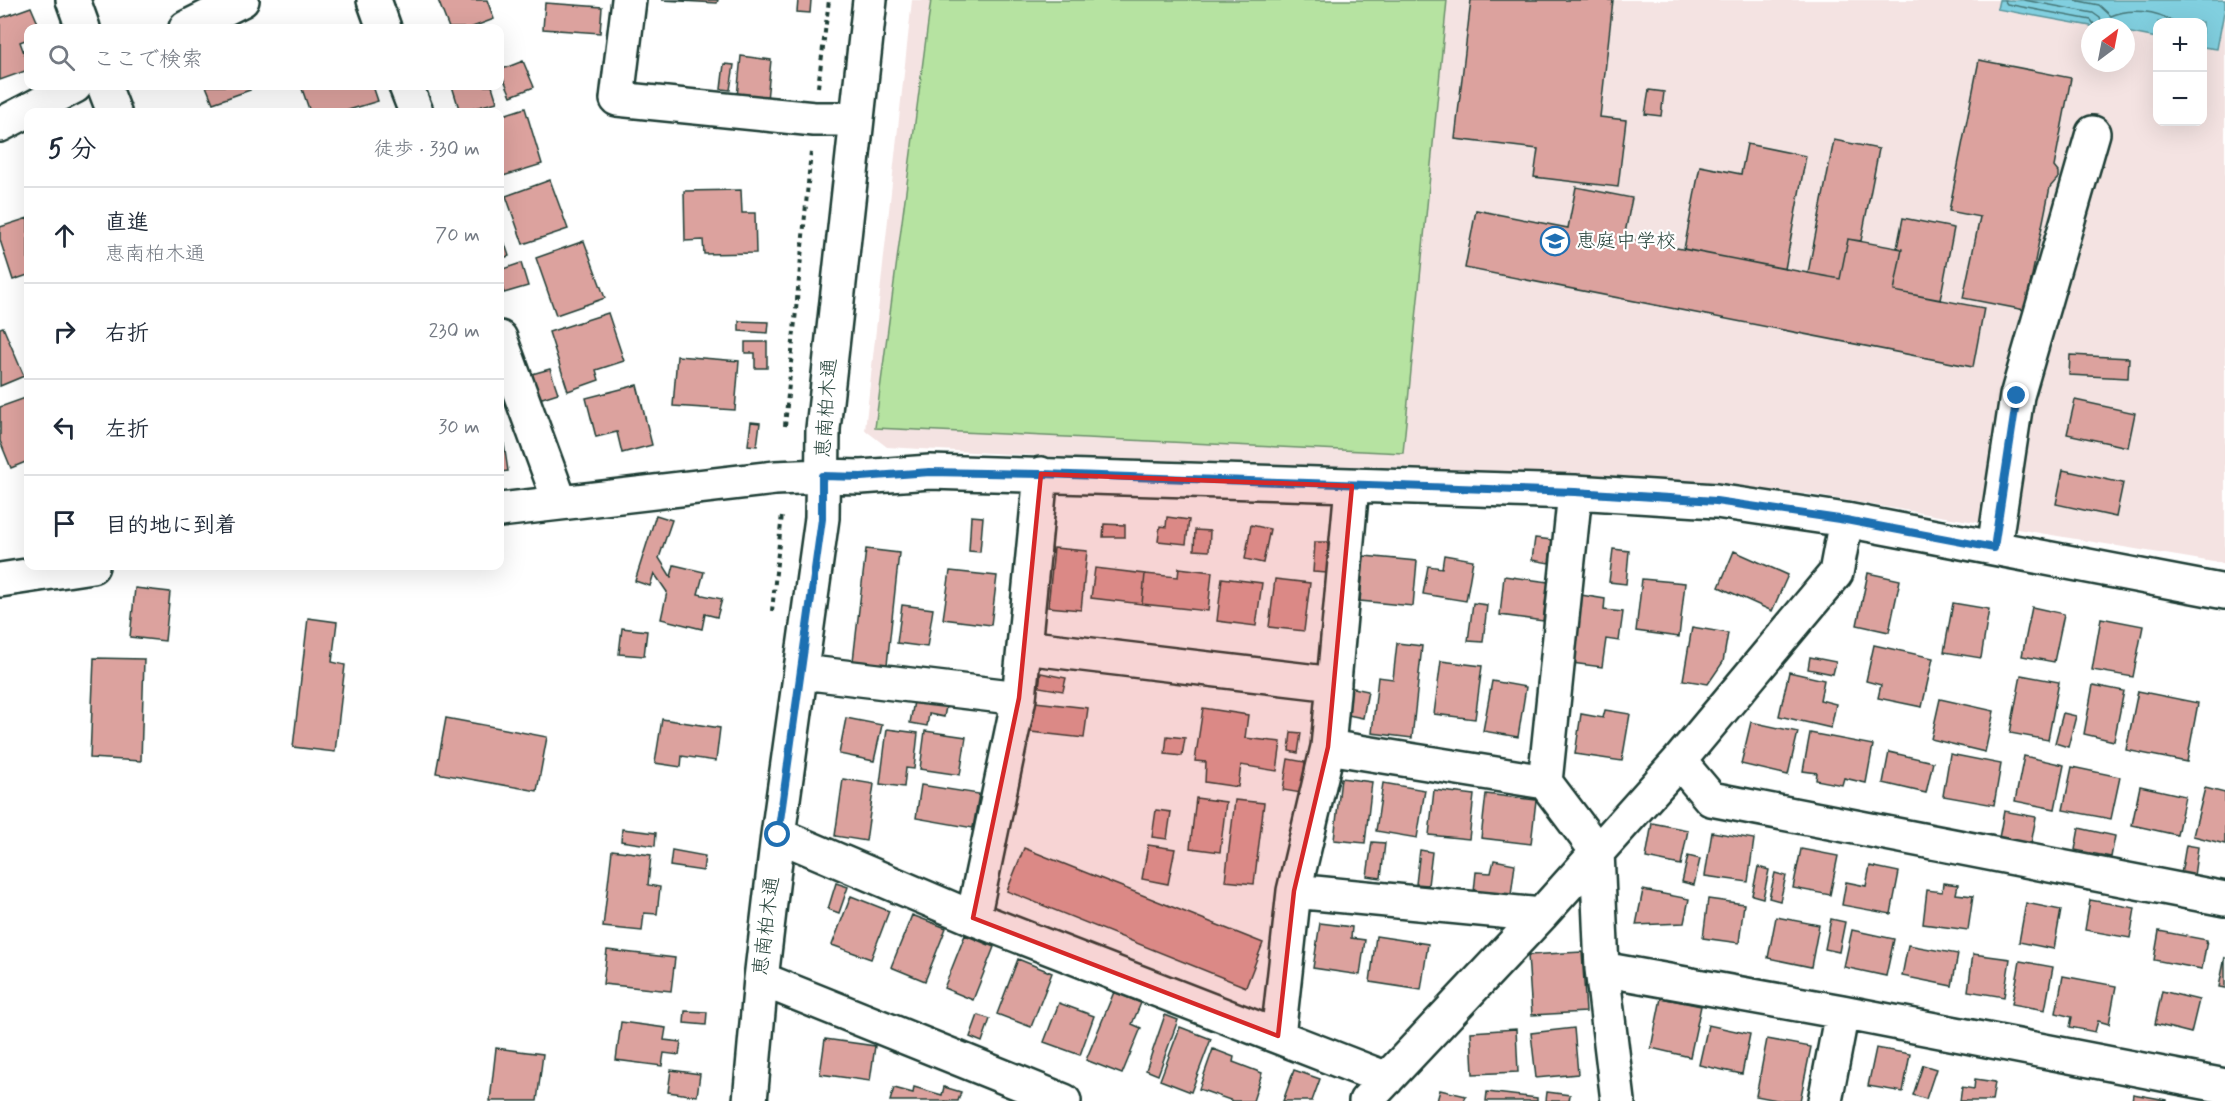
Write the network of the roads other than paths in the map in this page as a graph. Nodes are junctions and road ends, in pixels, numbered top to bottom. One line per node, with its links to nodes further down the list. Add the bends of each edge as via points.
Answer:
1 (73, 0): 6 (street)
2 (242, 0): 7 (street)
3 (374, 0): 8 (street)
4 (629, 0): 16 (street, via 617,99 814,119)
5 (870, 0): 16 (street, 恵南柏木通)
6 (82, 24)
7 (194, 24)
8 (383, 24)
9 (67, 90): 12 (street)
10 (106, 90): 13 (street)
11 (407, 90): 14 (street)
12 (33, 108)
13 (112, 108)
14 (414, 108)
15 (24, 113): 17 (street)
16 (855, 119): 21 (street, 恵南柏木通, via 823,429)
17 (0, 125)
18 (2093, 133): 27 (street, via 2017,396)
19 (504, 349): 24 (street)
20 (1041, 474): 21 (street, via 930,472); 22 (street); 31 (street)
21 (822, 476): 24 (street); 32 (street, 恵南柏木通, via 822,519)
22 (1352, 486): 23 (street); 33 (street)
23 (1575, 492): 26 (street, via 1716,501); 37 (street)
24 (561, 502): 25 (street)
25 (504, 509)
26 (1846, 520): 27 (street); 36 (street, via 1836,573)
27 (1994, 548): 30 (street)
28 (66, 570): 29 (street)
29 (0, 580)
30 (2225, 592)
31 (1024, 647): 33 (street); 34 (street)
32 (802, 672): 34 (street); 38 (street, 恵南柏木通)
33 (1334, 684): 35 (street)
34 (1019, 698): 43 (street)
35 (1328, 747): 37 (street); 40 (street)
36 (1679, 761): 39 (street); 41 (street, via 1711,799)
37 (1545, 782): 39 (street)
38 (778, 835): 43 (street); 45 (street, 恵南柏木通)
39 (1598, 851): 42 (street); 44 (street)
40 (1294, 891): 42 (street); 47 (street)
41 (2225, 899)
42 (1541, 915): 49 (street)
43 (973, 918): 47 (street)
44 (1602, 969): 46 (street); 52 (street)
45 (761, 979): 50 (street, 恵南柏木通); 51 (street)
46 (1842, 1012): 48 (street); 53 (street)
47 (1278, 1036): 49 (street)
48 (2225, 1086)
49 (1376, 1090)
50 (750, 1101)
51 (1064, 1101)
52 (1618, 1101)
53 (1825, 1101)

